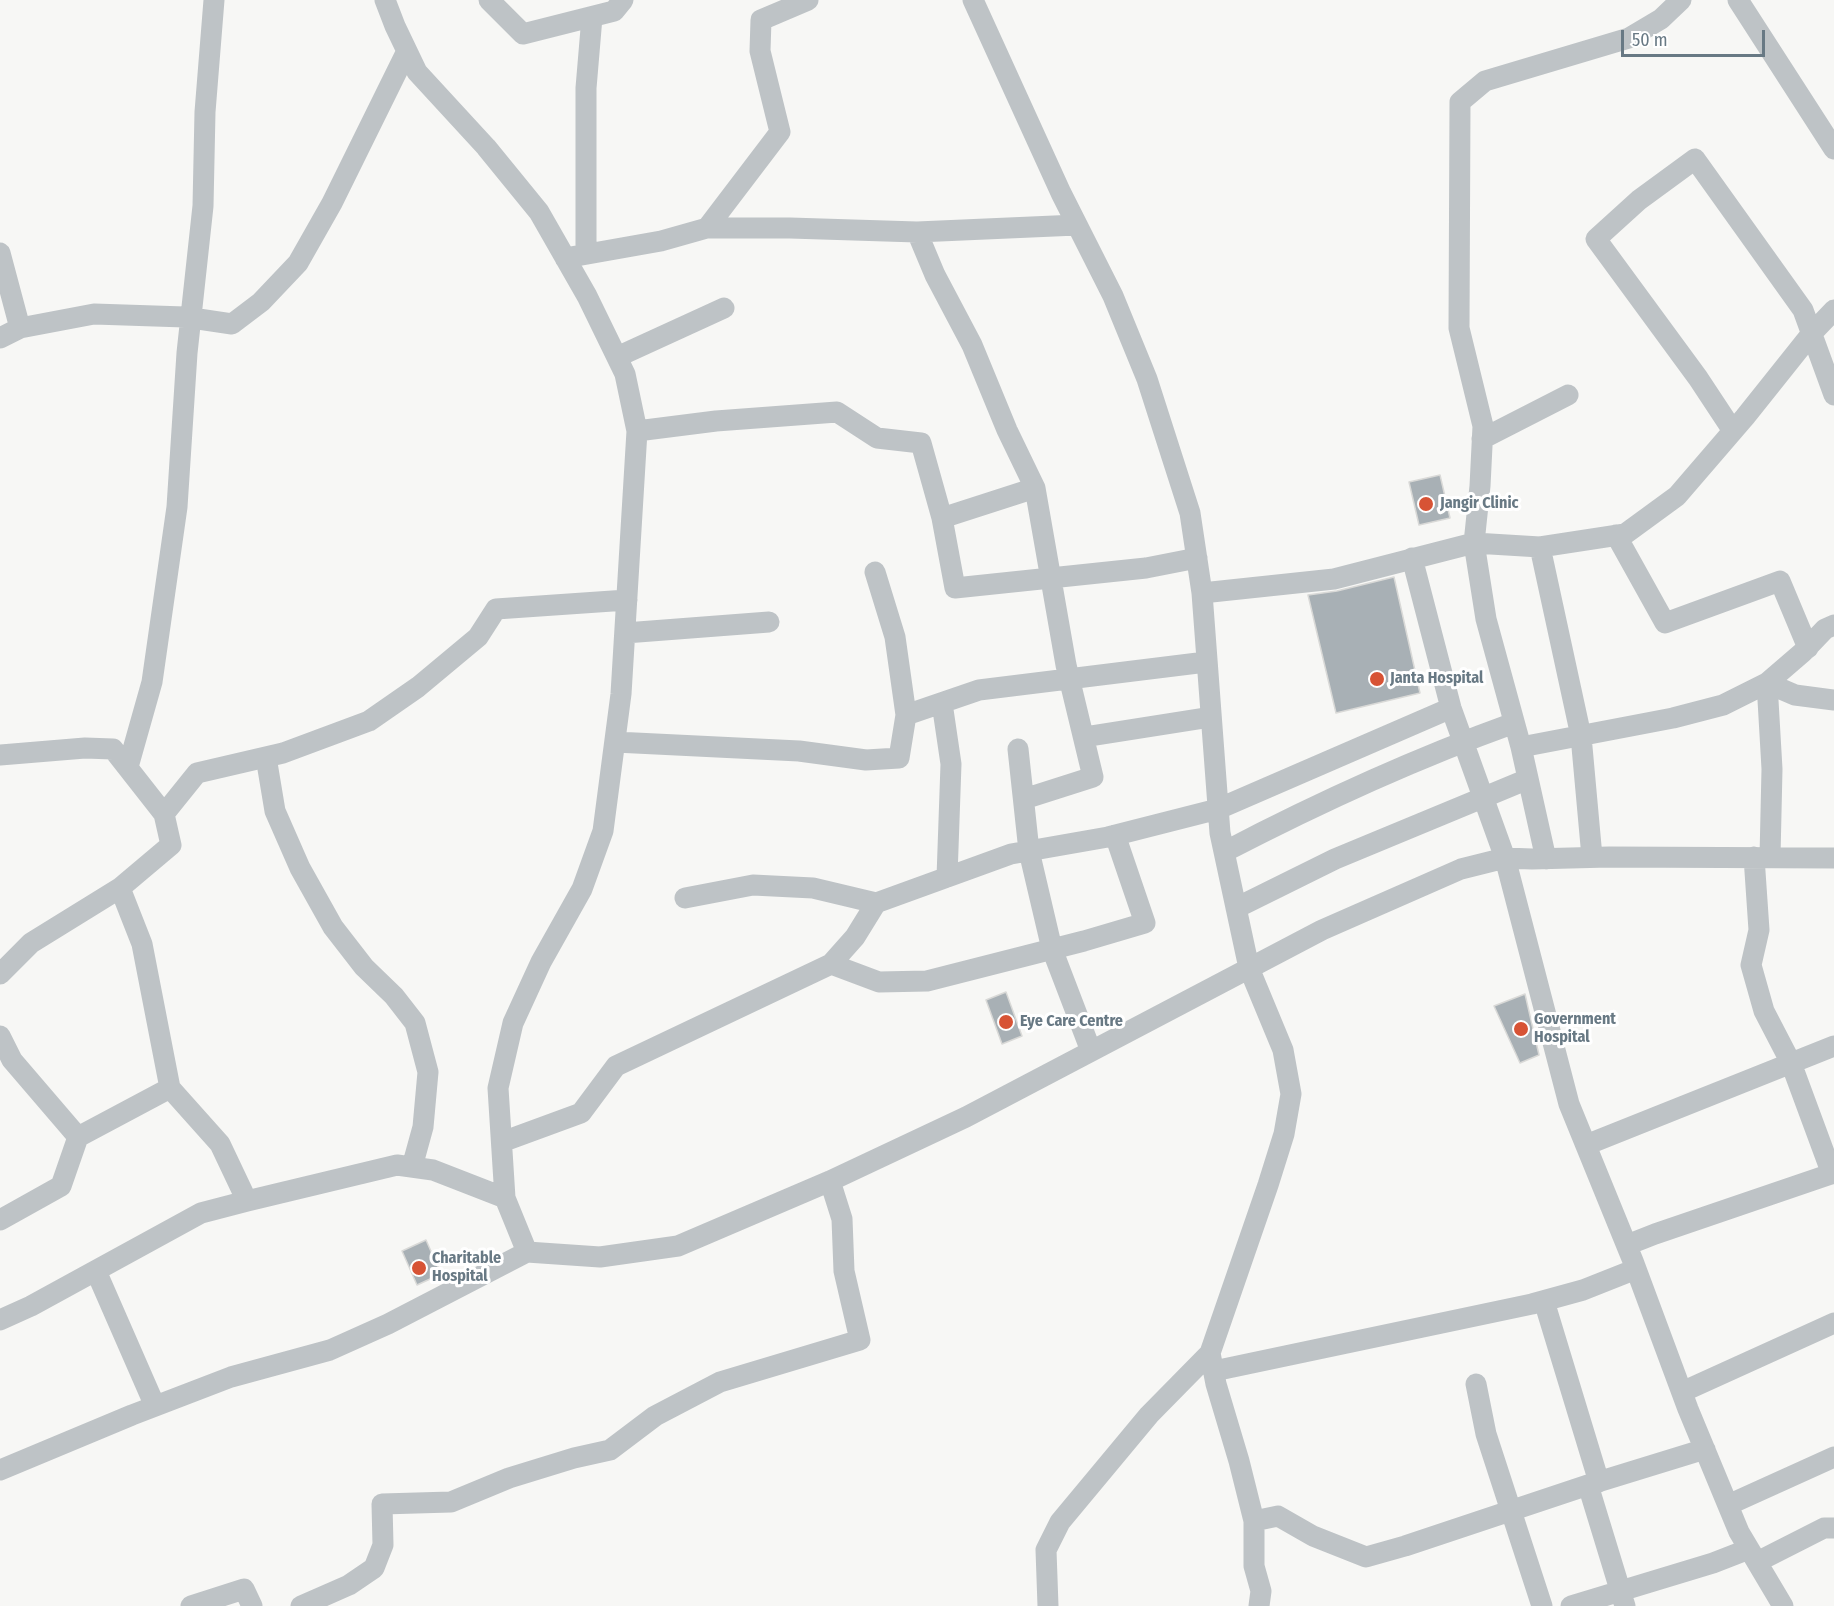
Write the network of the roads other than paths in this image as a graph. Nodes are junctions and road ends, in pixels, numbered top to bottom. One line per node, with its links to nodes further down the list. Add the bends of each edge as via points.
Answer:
1 (214, 0): 20 (street, via 205,112 203,206)
2 (385, 0): 10 (street)
3 (489, 0): 9 (street, via 523,34)
4 (623, 0): 9 (street, via 614,11)
5 (808, 0): 13 (street, via 761,20 759,51 780,132)
6 (973, 0): 12 (street)
7 (1681, 0): 29 (street, via 1661,20 1629,38 1485,81 1460,102 1459,328 1483,426)
8 (1738, 0): 11 (street)
9 (592, 17): 16 (street, via 586,88)
10 (407, 51): 17 (street, via 417,72 539,212); 20 (street, via 298,263 261,302 232,324)
11 (1834, 149)
12 (1077, 225): 14 (street); 35 (street, via 1113,296 1147,379 1190,513)
13 (707, 228): 14 (street); 16 (street, via 661,241)
14 (916, 232): 30 (street, via 972,345)
15 (0, 253): 21 (street)
16 (586, 254): 17 (street)
17 (565, 258): 24 (street)
18 (724, 308): 24 (street)
19 (1834, 310): 22 (street)
20 (191, 318): 21 (street, via 94,314); 62 (street, via 177,507 152,682)
21 (20, 328): 23 (street)
22 (1812, 333): 25 (street); 28 (street); 28 (street, via 1803,310 1695,159 1639,200 1596,239)
23 (0, 339)
24 (617, 357): 27 (street, via 625,374)
25 (1834, 394)
26 (1568, 395): 29 (street)
27 (637, 431): 31 (street, via 837,412 877,438 921,443); 40 (street)
28 (1733, 431): 32 (street, via 1677,496 1625,534)
29 (1482, 439): 33 (street)
30 (1035, 488): 31 (street); 38 (street)
31 (942, 518): 38 (street, via 955,588)
32 (1616, 535): 34 (street); 44 (street, via 1665,623 1780,581)
33 (1474, 543): 34 (street); 36 (street); 53 (street, via 1486,620)
34 (1540, 547): 54 (street)
35 (1197, 558): 38 (street); 39 (street)
36 (1412, 558): 39 (street, via 1334,579); 50 (street)
37 (875, 572): 51 (street, via 895,637)
38 (1052, 579): 46 (street)
39 (1202, 592): 45 (street)
40 (627, 600): 43 (street); 61 (street, via 496,609 478,637 369,721)
41 (769, 622): 43 (street)
42 (1834, 625): 44 (street)
43 (624, 633): 57 (street)
44 (1808, 648): 47 (street)
45 (1206, 662): 46 (street); 52 (street)
46 (1069, 679): 49 (street, via 979,690); 55 (street)
47 (1767, 683): 48 (street, via 1795,695); 54 (street, via 1723,705); 72 (street, via 1772,769)
48 (1834, 700)
49 (942, 703): 51 (street); 76 (street, via 951,764)
50 (1451, 708): 56 (street); 66 (street)
51 (906, 716): 57 (street, via 899,758 866,760 799,750)
52 (1210, 717): 55 (street); 66 (street)
53 (1514, 723): 56 (street); 58 (street)
54 (1581, 736): 58 (street); 71 (street)
55 (1084, 737): 65 (street, via 1093,777)
56 (1463, 741): 64 (street); 70 (street, via 1300,812)
57 (615, 742): 91 (street, via 603,831 582,889 513,1023 498,1088)
58 (1521, 747): 63 (street)
59 (1018, 749): 65 (street)
60 (0, 755): 62 (street, via 113,748)
61 (266, 757): 67 (street, via 196,773); 93 (street, via 275,811 305,878 333,927 415,1023 428,1072 423,1127)
62 (128, 767): 67 (street)
63 (1528, 779): 64 (street); 75 (street)
64 (1484, 798): 73 (street); 80 (street, via 1335,859)
65 (1024, 799): 69 (street)
66 (1218, 809): 68 (street); 70 (street)
67 (164, 814): 77 (street, via 171,845)
68 (1115, 835): 69 (street); 81 (street, via 1145,922)
69 (1029, 851): 76 (street); 81 (street)
70 (1224, 852): 80 (street)
71 (1592, 857): 72 (street); 75 (street)
72 (1762, 857): 74 (street); 88 (street, via 1759,930 1751,965 1764,1011)
73 (1505, 858): 75 (street); 83 (street, via 1461,869 1322,930); 92 (street, via 1569,1104)
74 (1834, 858)
75 (1546, 859)
76 (947, 878): 79 (street)
77 (120, 888): 84 (street, via 31,944); 89 (street, via 142,944)
78 (685, 898): 79 (street, via 753,885 813,888)
79 (876, 903): 82 (street, via 855,937)
80 (1236, 909): 83 (street)
81 (1052, 949): 82 (street, via 927,981 879,982); 87 (street)
82 (831, 964): 91 (street, via 616,1066 581,1113)
83 (1249, 968): 87 (street); 106 (street, via 1283,1050 1291,1094 1284,1134)
84 (0, 974)
85 (0, 1036): 90 (street, via 12,1060)
86 (1834, 1046): 88 (street)
87 (1091, 1051): 95 (street, via 966,1117)
88 (1791, 1062): 92 (street); 94 (street)
89 (170, 1088): 90 (street); 97 (street, via 220,1144)
90 (78, 1137): 98 (street, via 61,1186)
91 (502, 1142): 96 (street)
92 (1586, 1145): 99 (street)
93 (412, 1167): 96 (street, via 433,1170); 97 (street, via 397,1165)
94 (1833, 1174): 99 (street)
95 (831, 1181): 100 (street, via 678,1246 600,1257); 122 (street, via 842,1219 844,1272 860,1340 720,1382 655,1416 610,1450 509,1478 451,1502 382,1504 382,1545 374,1568 349,1585)
96 (505, 1198): 100 (street)
97 (247, 1201): 102 (street, via 201,1212)
98 (0, 1220)
99 (1627, 1245): 101 (street)
100 (527, 1252): 109 (street, via 330,1350 231,1377)
101 (1636, 1269): 103 (street); 108 (street)
102 (96, 1271): 104 (street); 109 (street)
103 (1544, 1301): 106 (street); 113 (street)
104 (0, 1320)
105 (1834, 1323): 108 (street)
106 (1212, 1362): 116 (street); 123 (street, via 1149,1415 1060,1522 1046,1550)
107 (1476, 1384): 115 (street, via 1486,1434)
108 (1682, 1392): 110 (street)
109 (155, 1406): 112 (street)
110 (1705, 1449): 113 (street); 114 (street)
111 (1834, 1457): 114 (street)
112 (0, 1470)
113 (1594, 1483): 115 (street); 119 (street)
114 (1728, 1505): 118 (street)
115 (1511, 1511): 116 (street, via 1366,1557 1313,1536 1278,1516); 125 (street)
116 (1254, 1521): 124 (street)
117 (1834, 1528): 118 (street, via 1824,1528)
118 (1753, 1556): 119 (street, via 1713,1563); 127 (street)
119 (1623, 1599): 126 (street)
120 (190, 1606): 121 (street, via 244,1589)
121 (252, 1606)
122 (301, 1606)
123 (1048, 1606)
124 (1259, 1606)
125 (1542, 1606)
126 (1570, 1606)
127 (1783, 1606)

